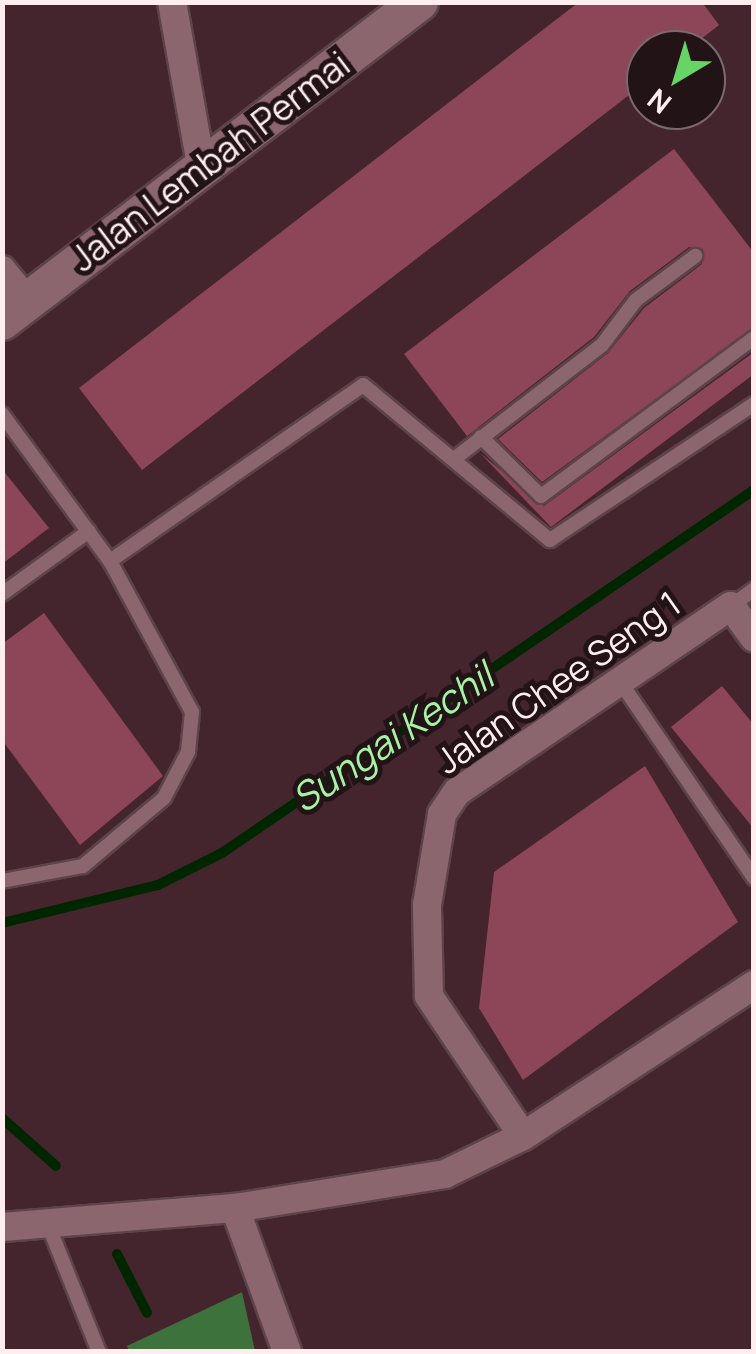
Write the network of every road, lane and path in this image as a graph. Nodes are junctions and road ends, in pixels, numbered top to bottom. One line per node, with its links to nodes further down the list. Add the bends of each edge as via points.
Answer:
1 (172, 2): 3 (street)
2 (419, 2): 3 (main road, Jalan Lembah Permai)
3 (202, 171): 6 (main road, Jalan Lembah Permai)
4 (695, 256): 10 (lane, via 636,300 602,345)
5 (2, 270): 6 (street)
6 (15, 311)
7 (754, 338): 10 (lane, via 541,496)
8 (754, 404): 11 (lane, via 550,540)
9 (3, 416): 12 (lane)
10 (481, 437): 11 (lane)
11 (454, 459): 13 (lane, via 362,385)
12 (89, 532): 13 (lane); 15 (lane)
13 (110, 561): 20 (lane, via 192,712 188,752 164,798 83,866)
14 (754, 588): 16 (lane)
15 (2, 594)
16 (731, 606): 17 (street, Jalan Chee Seng 1); 18 (street, Jalan Chee Seng 1)
17 (754, 638)
18 (619, 679): 19 (lane); 22 (street, Jalan Chee Seng 1, via 457,792 442,814 427,905 429,996)
19 (754, 878)
20 (2, 881)
21 (754, 986): 22 (street)
22 (523, 1136): 23 (street, via 400,1187)
23 (234, 1208): 24 (street); 27 (street)
24 (47, 1221): 25 (street); 26 (lane)
25 (2, 1227)
26 (99, 1352)
27 (287, 1352)

